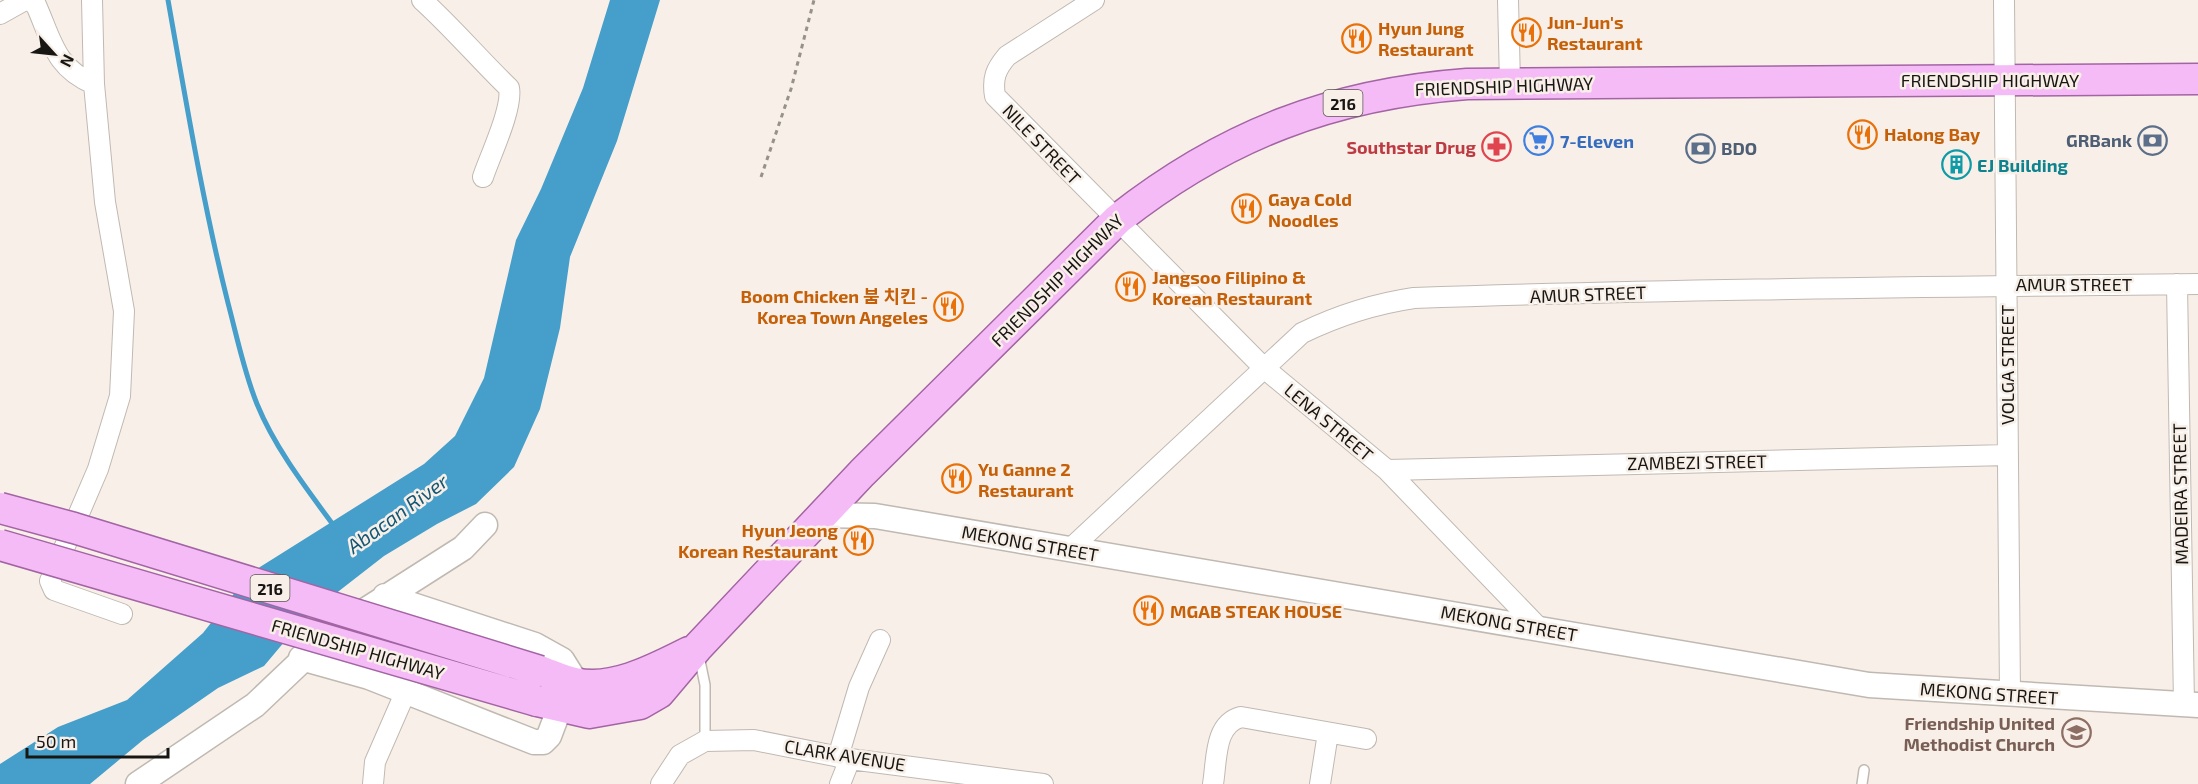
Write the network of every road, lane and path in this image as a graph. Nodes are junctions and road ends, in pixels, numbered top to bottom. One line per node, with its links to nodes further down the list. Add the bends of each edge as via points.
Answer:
1 (27, 0): 8 (street); 12 (street, via 36,5 62,64)
2 (92, 0): 12 (street)
3 (422, 0): 13 (street, via 509,88 501,127)
4 (814, 0): 14 (path)
5 (1094, 0): 15 (street, NILE STREET, via 1007,56 993,81 995,96)
6 (1508, 0): 11 (street)
7 (2004, 0): 10 (street, VOLGA STREET)
8 (0, 14)
9 (2198, 79): 10 (main road, FRIENDSHIP HIGHWAY / 216)
10 (2005, 80): 11 (main road, FRIENDSHIP HIGHWAY / 216); 16 (street, VOLGA STREET)
11 (1509, 83): 15 (main road, FRIENDSHIP HIGHWAY / 216, via 1384,93 1306,114 1233,143 1160,186)
12 (94, 84): 28 (street, via 105,202 124,311 120,396 98,469 50,581 54,590)
13 (483, 177)
14 (761, 177)
15 (1118, 219): 19 (street, LENA STREET); 23 (main road, FRIENDSHIP HIGHWAY / 216)
16 (2007, 284): 17 (street, AMUR STREET); 19 (street, AMUR STREET, via 1414,298 1377,303 1341,314 1302,333); 20 (street, VOLGA STREET)
17 (2176, 284): 18 (street, AMUR STREET); 36 (street, MADEIRA STREET)
18 (2198, 284)
19 (1264, 368): 21 (street, LENA STREET); 26 (street, AMUR STREET)
20 (2008, 455): 21 (street, ZAMBEZI STREET); 34 (street, VOLGA STREET)
21 (1387, 470): 29 (street, LENA STREET)
22 (0, 508): 35 (main road, FRIENDSHIP HIGHWAY / 216, bridge, via 540,671)
23 (823, 515): 26 (street, MEKONG STREET, via 875,516); 31 (main road, FRIENDSHIP HIGHWAY / 216)
24 (485, 525): 27 (street, via 463,548)
25 (0, 545): 35 (main road, FRIENDSHIP HIGHWAY / 216, bridge)
26 (1069, 550): 29 (street, MEKONG STREET)
27 (385, 596): 32 (street, via 333,630); 35 (street, via 543,649 562,660)
28 (122, 614)
29 (1538, 627): 34 (street, MEKONG STREET, via 1869,685)
30 (880, 640): 40 (street, via 859,687)
31 (697, 648): 35 (main road, FRIENDSHIP HIGHWAY / 216, via 659,693 640,704 589,713); 39 (lane, via 705,685)
32 (301, 658): 33 (street); 42 (street, via 255,705)
33 (405, 691): 35 (street, via 534,742 543,742 549,736); 43 (street, via 375,762)
34 (2010, 695): 36 (street, MEKONG STREET)
35 (558, 698)
36 (2191, 704)
37 (1328, 733): 38 (street); 47 (street, via 1241,717 1230,720 1222,730); 48 (street)
38 (1366, 739)
39 (705, 741): 40 (street, CLARK AVENUE, via 754,740); 44 (street, via 680,755)
40 (844, 758): 45 (street); 46 (street, CLARK AVENUE)
41 (1864, 770): 49 (lane)
42 (138, 784)
43 (373, 784)
44 (661, 784)
45 (840, 784)
46 (1043, 784)
47 (1213, 784)
48 (1320, 784)
49 (1862, 784)

